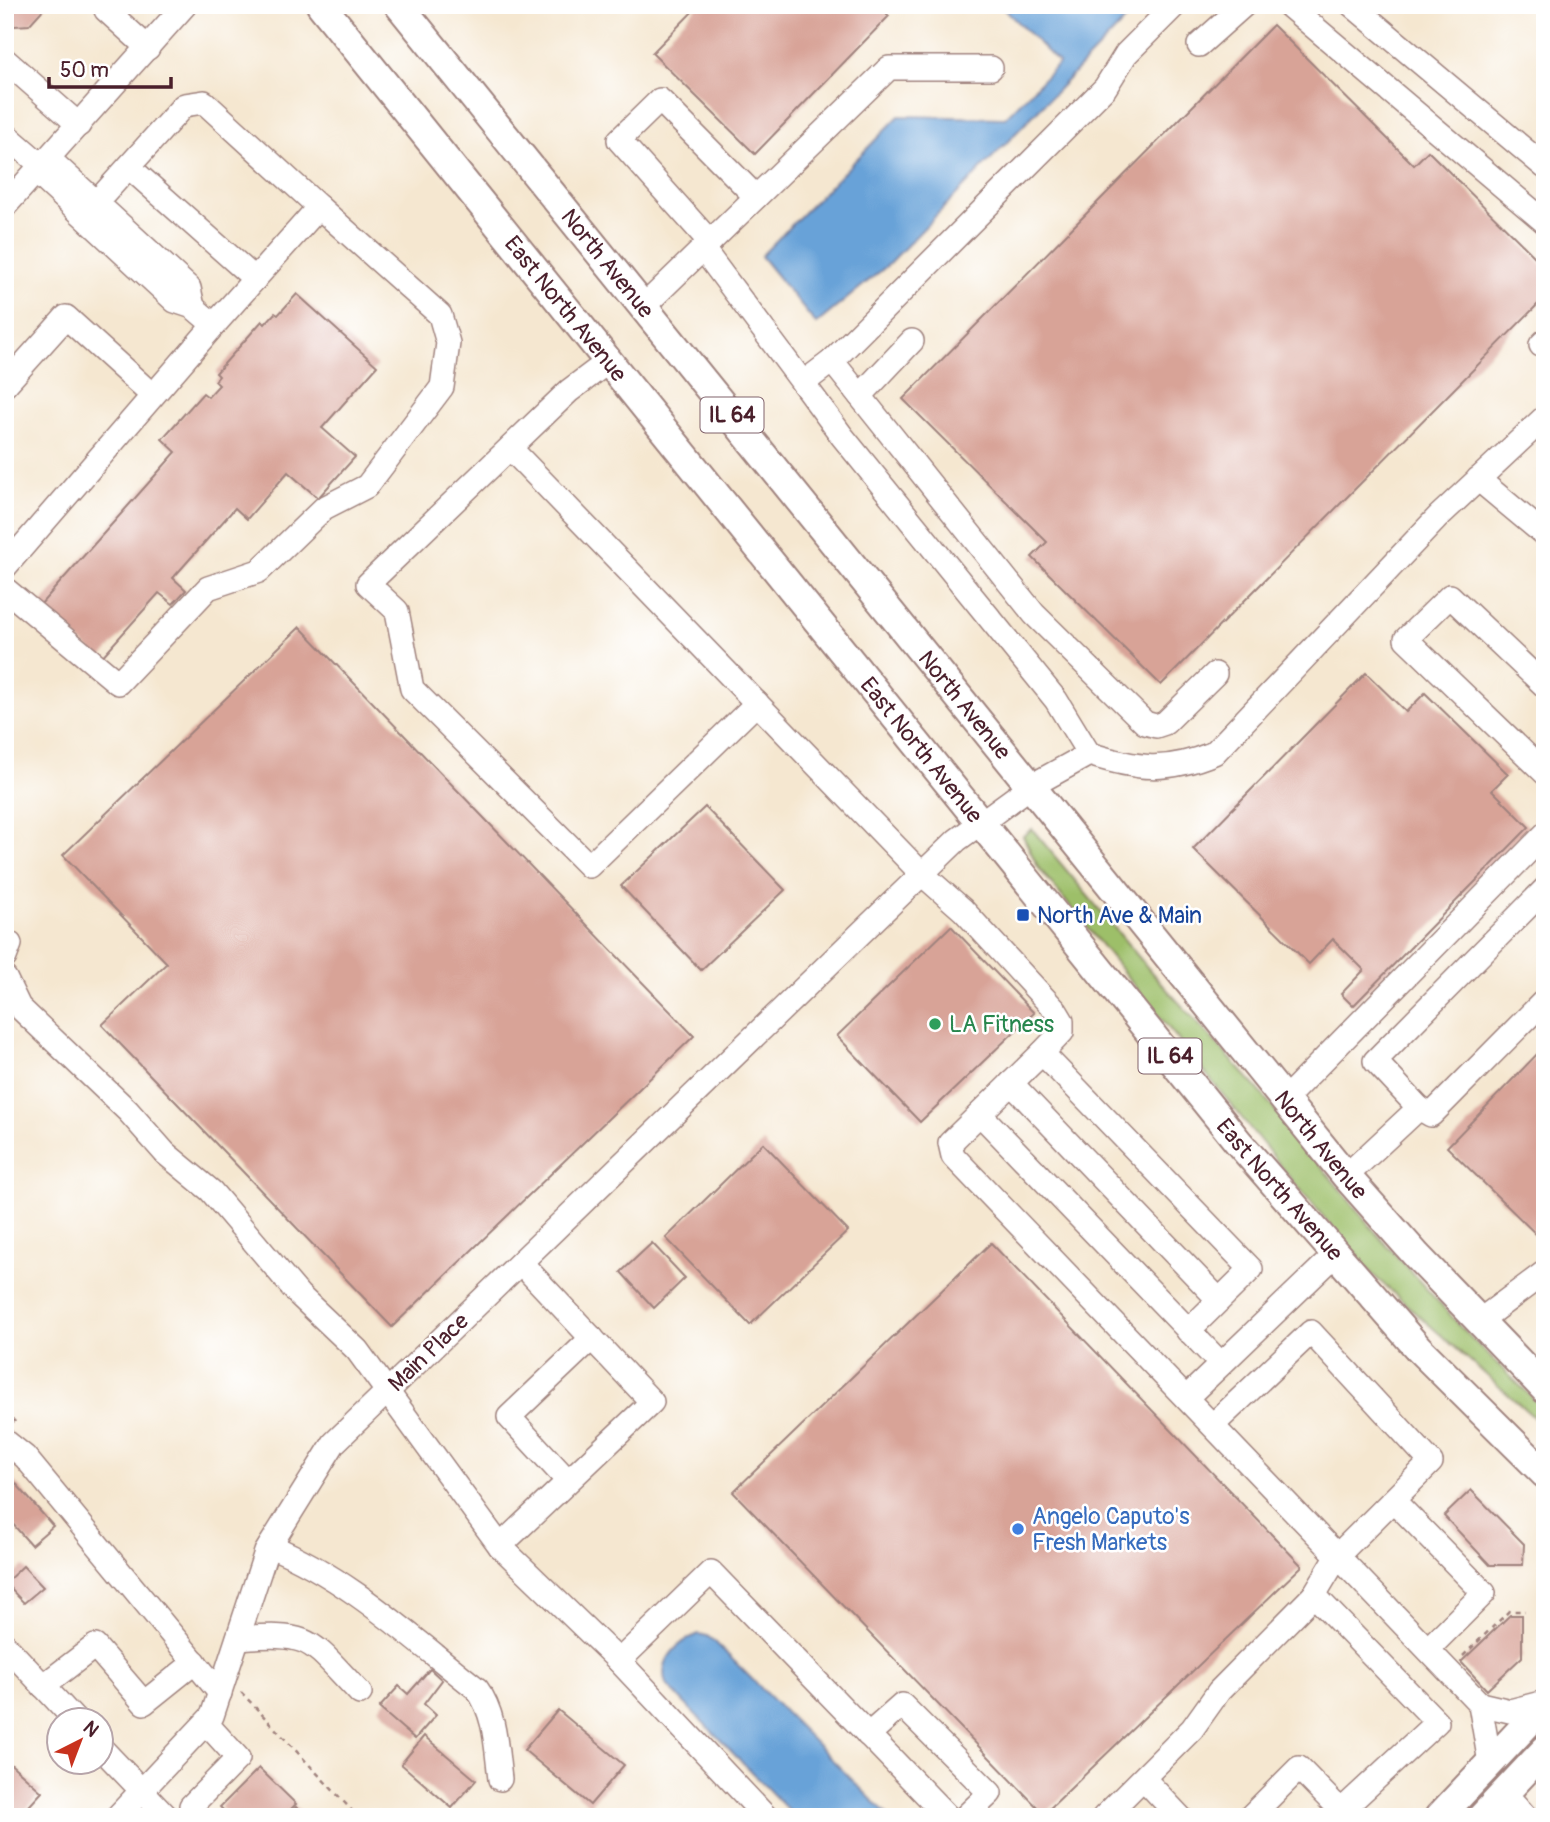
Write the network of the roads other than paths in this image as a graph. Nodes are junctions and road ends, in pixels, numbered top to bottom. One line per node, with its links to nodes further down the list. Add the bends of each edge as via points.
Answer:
1 (185, 5): 10 (street)
2 (321, 5): 29 (main road, East North Avenue / IL 64)
3 (399, 5): 25 (main road, North Avenue / IL 64)
4 (1175, 5): 30 (street, via 1126,54 1105,88)
5 (1244, 5): 9 (street)
6 (1288, 5): 22 (street)
7 (1352, 5): 17 (street)
8 (107, 7): 10 (street)
9 (1199, 45)
10 (148, 48): 13 (street)
11 (5, 60): 13 (street)
12 (991, 68): 18 (street, via 889,68)
13 (79, 125): 15 (street)
14 (5, 134): 15 (street)
15 (42, 166): 19 (street); 20 (street); 26 (street, via 175,301)
16 (129, 167): 19 (street); 21 (street, via 184,105 204,102); 24 (street)
17 (1545, 167)
18 (756, 197): 23 (street); 23 (street, via 660,100 619,140)
19 (95, 204): 26 (street, via 189,288)
20 (5, 206)
21 (319, 207): 24 (street); 40 (street, via 440,315 448,342 442,387 367,486 324,508 259,572 208,589 118,683)
22 (1545, 222)
23 (706, 245): 25 (street); 31 (street)
24 (256, 279): 27 (street)
25 (644, 306): 48 (main road, North Avenue / IL 64)
26 (193, 307): 27 (street)
27 (214, 325): 33 (street)
28 (912, 341): 34 (street)
29 (609, 360): 36 (street); 49 (main road, East North Avenue / IL 64)
30 (832, 361): 31 (street); 34 (street)
31 (803, 383): 42 (street)
32 (5, 385): 33 (street, via 66,317)
33 (152, 395): 39 (street)
34 (859, 396): 41 (street)
35 (1545, 417): 37 (street)
36 (510, 447): 45 (street); 45 (street, via 368,584 397,611 412,689 589,866)
37 (1478, 479): 38 (street); 46 (street, via 1214,753 1161,768 1126,766)
38 (1545, 535)
39 (5, 567)
40 (5, 589)
41 (1034, 614): 42 (street); 43 (street, via 1145,723 1165,723)
42 (1006, 640): 46 (street, via 1056,700)
43 (1216, 674)
44 (1545, 686): 47 (street, via 1450,596 1406,639)
45 (757, 703): 51 (street)
46 (1089, 754): 48 (street, Main Place)
47 (1545, 772)
48 (1031, 786): 49 (street, Main Place); 57 (main road, North Avenue / IL 64)
49 (983, 822): 51 (street, Main Place); 61 (main road, East North Avenue / IL 64, via 1239,1143)
50 (1545, 834): 57 (street)
51 (921, 873): 55 (street, via 963,910 1056,1011 1062,1032); 62 (street, Main Place)
52 (1545, 889): 58 (street, via 1375,1061)
53 (5, 978): 70 (street, via 19,1007 128,1111 165,1153 211,1191 299,1294 357,1350)
54 (1545, 1000): 58 (street, via 1431,1115)
55 (1042, 1053): 56 (street); 64 (street, via 1251,1269)
56 (1011, 1083): 59 (street); 64 (street)
57 (1286, 1100): 60 (main road, North Avenue / IL 64)
58 (1419, 1108): 60 (street)
59 (980, 1114): 66 (street); 71 (street, via 950,1143 953,1156)
60 (1346, 1176): 65 (main road, North Avenue / IL 64)
61 (1336, 1254): 68 (street); 74 (main road, East North Avenue / IL 64, via 1418,1348)
62 (521, 1263): 67 (street); 70 (street, Main Place)
63 (1545, 1272): 65 (street)
64 (1219, 1300): 66 (street)
65 (1478, 1322): 69 (main road, North Avenue / IL 64)
66 (1188, 1331): 68 (street)
67 (592, 1338): 75 (street, via 509,1417); 75 (street, via 652,1402)
68 (1221, 1364): 71 (street)
69 (1545, 1389)
70 (387, 1392): 77 (street, Main Place, via 334,1443); 78 (street)
71 (1187, 1397): 72 (street)
72 (1213, 1424): 76 (street, via 1311,1332 1431,1462); 79 (street)
73 (5, 1441): 84 (street, via 25,1457)
74 (1545, 1474)
75 (568, 1481): 78 (street)
76 (1394, 1501): 79 (street); 83 (street, via 1484,1593)
77 (270, 1546): 81 (street, Main Place); 97 (street, via 304,1560 359,1597 477,1689 492,1718)
78 (500, 1546): 85 (street)
79 (1338, 1555): 80 (street); 83 (street)
80 (1314, 1595): 98 (street, via 1228,1682 1192,1729); 109 (street, via 1437,1721 1341,1811 1299,1768)
81 (238, 1638): 87 (street, Main Place); 88 (street, via 297,1636 312,1643)
82 (5, 1645): 86 (street)
83 (1428, 1649): 89 (street)
84 (195, 1661): 86 (street, via 144,1703 95,1646); 87 (street)
85 (619, 1661): 93 (street, via 711,1572); 104 (street)
86 (43, 1686): 91 (street)
87 (227, 1689): 92 (street, Main Place)
88 (360, 1693)
89 (1480, 1703): 90 (street, via 1510,1711); 95 (street)
90 (1545, 1704): 95 (main road)
91 (62, 1706)
92 (205, 1723): 99 (street, Main Place); 101 (street, via 238,1758)
93 (868, 1735): 105 (street); 106 (street, via 902,1705 990,1794)
94 (1545, 1750): 100 (main road)
95 (1490, 1763): 110 (main road)
96 (116, 1764): 99 (street)
97 (500, 1779)
98 (1144, 1779): 107 (street); 108 (street)
99 (141, 1791): 102 (street, Main Place); 103 (street)
100 (1505, 1793): 111 (main road); 112 (street)
101 (191, 1806)
102 (117, 1817)
103 (167, 1817)
104 (766, 1817)
105 (948, 1817)
106 (965, 1817)
107 (1104, 1817)
108 (1180, 1817)
109 (1250, 1817)
110 (1439, 1817)
111 (1482, 1817)
112 (1526, 1817)

